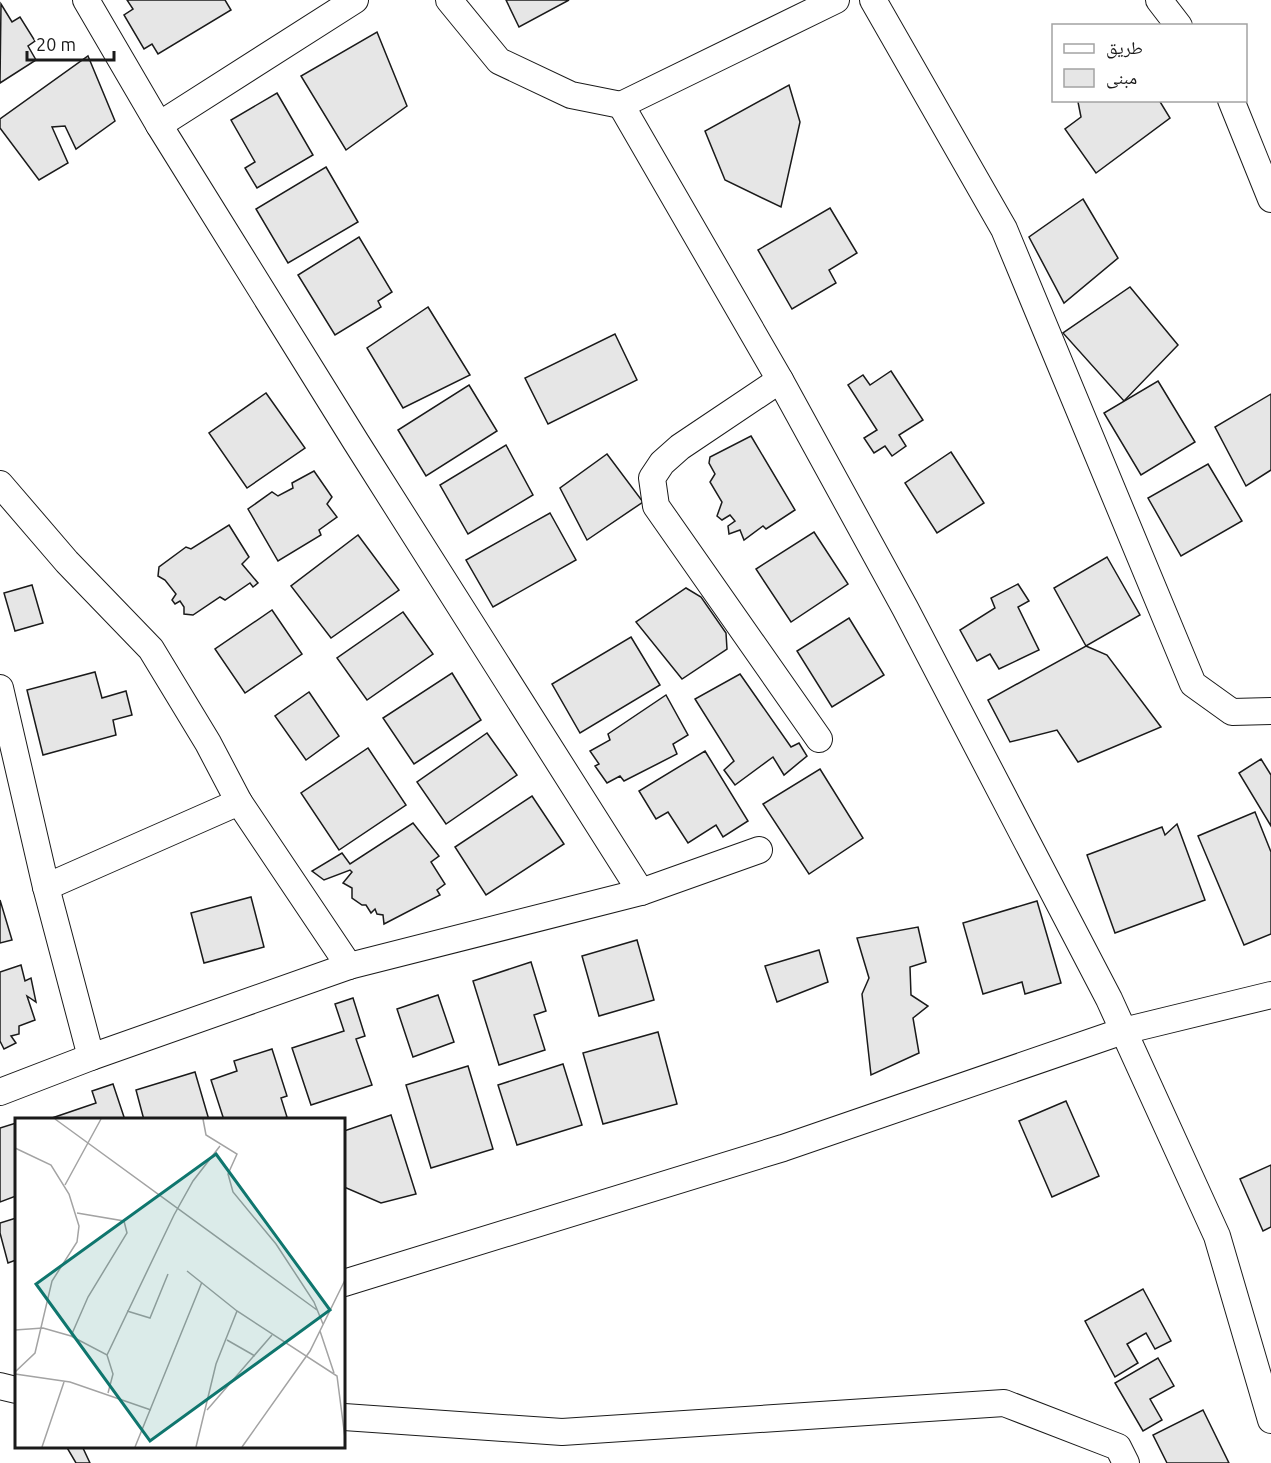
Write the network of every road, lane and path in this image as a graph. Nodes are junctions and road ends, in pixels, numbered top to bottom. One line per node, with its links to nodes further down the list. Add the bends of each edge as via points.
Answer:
1 (86, 0): 10 (street)
2 (355, 0): 10 (street)
3 (449, 0): 9 (street, via 499,61 571,95)
4 (836, 0): 9 (street)
5 (873, 0): 15 (street, via 1004,229 1193,684 1232,712)
6 (1159, 0): 7 (street)
7 (1177, 24)
8 (1233, 102): 11 (street)
9 (621, 105): 12 (street)
10 (159, 125): 20 (street)
11 (1271, 199)
12 (780, 380): 16 (street, via 680,447 652,478 656,506); 23 (street, via 905,608)
13 (0, 484): 17 (street, via 67,562 151,649)
14 (0, 688): 19 (street)
15 (1271, 711)
16 (819, 739)
17 (239, 802): 19 (street); 21 (street)
18 (759, 850): 20 (street)
19 (46, 887): 24 (street)
20 (641, 892): 21 (street)
21 (350, 966): 24 (street)
22 (1271, 996): 23 (street)
23 (1123, 1031): 26 (street, via 783,1148); 30 (street, via 1217,1236)
24 (91, 1058): 25 (street)
25 (0, 1092)
26 (345, 1283)
27 (0, 1386): 28 (street)
28 (15, 1390)
29 (345, 1417): 31 (street, via 561,1432 1004,1403 1118,1447)
30 (1271, 1419)
31 (1126, 1463)

